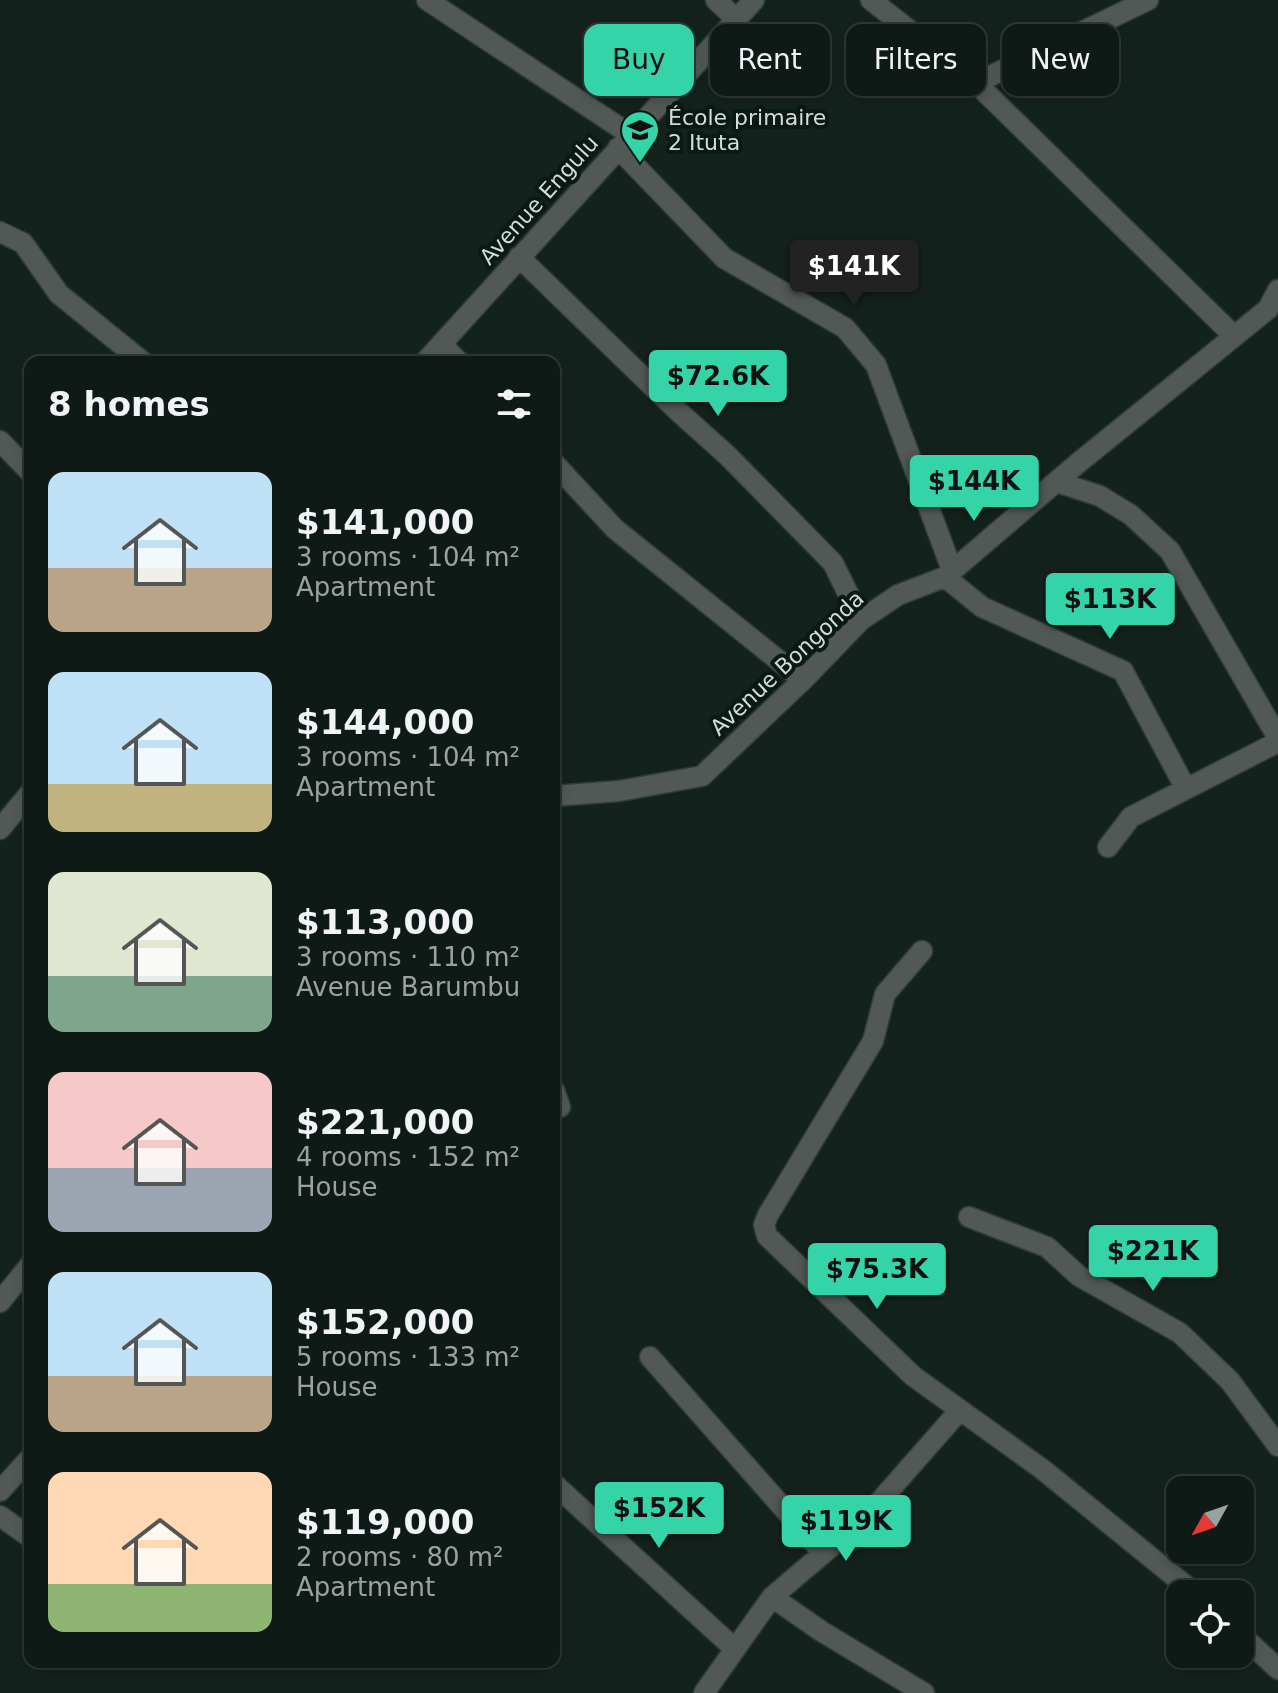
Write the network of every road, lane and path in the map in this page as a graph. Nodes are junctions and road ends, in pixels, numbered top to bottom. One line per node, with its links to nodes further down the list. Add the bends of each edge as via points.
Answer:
1 (427, 0): 10 (street)
2 (716, 0): 6 (street)
3 (754, 0): 6 (street, Avenue Engulu)
4 (871, 0): 7 (street)
5 (1148, 0): 8 (street)
6 (737, 20): 10 (street, Avenue Engulu)
7 (901, 24)
8 (986, 78)
9 (986, 93): 14 (street)
10 (624, 142): 12 (street, Avenue Engulu); 23 (street, via 724,258 845,328 876,365)
11 (0, 232): 16 (street, via 23,243 59,294)
12 (519, 257): 15 (street, Avenue Engulu); 24 (street, via 833,563)
13 (1278, 290): 14 (street, Avenue Bongonda, via 1268,309)
14 (1234, 336): 22 (street, Avenue Bongonda)
15 (441, 344): 17 (street, Avenue Engulu); 18 (street)
16 (136, 356)
17 (430, 356)
18 (453, 356)
19 (0, 441): 20 (street)
20 (24, 466)
21 (560, 473): 25 (street, via 615,529)
22 (1057, 482): 23 (street, Avenue Bongonda); 26 (street, via 1110,502 1170,551)
23 (949, 574): 24 (street, Avenue Bongonda, via 898,595); 27 (street, via 982,607 1123,671)
24 (861, 620): 25 (street, Avenue Bongonda)
25 (803, 680): 28 (street, Avenue Bongonda, via 702,776)
26 (1278, 740): 27 (street)
27 (1186, 789): 31 (street, via 1131,817)
28 (560, 796)
29 (24, 800): 30 (street)
30 (0, 829)
31 (1108, 847)
32 (922, 951): 37 (street, via 885,994 873,1041 764,1225 767,1236 913,1376)
33 (969, 1217): 38 (street, via 1047,1247 1079,1276 1180,1333 1230,1381)
34 (24, 1272): 35 (street)
35 (0, 1302)
36 (650, 1357): 44 (street)
37 (960, 1410): 44 (street, via 866,1517); 45 (street)
38 (1278, 1446)
39 (24, 1465): 41 (street)
40 (560, 1489): 48 (street)
41 (0, 1491)
42 (0, 1516): 43 (street)
43 (24, 1533)
44 (823, 1553): 46 (street)
45 (1179, 1580)
46 (772, 1597): 48 (street); 51 (street)
47 (1254, 1647): 49 (street)
48 (735, 1649): 50 (street)
49 (1278, 1669)
50 (704, 1693)
51 (924, 1693)

